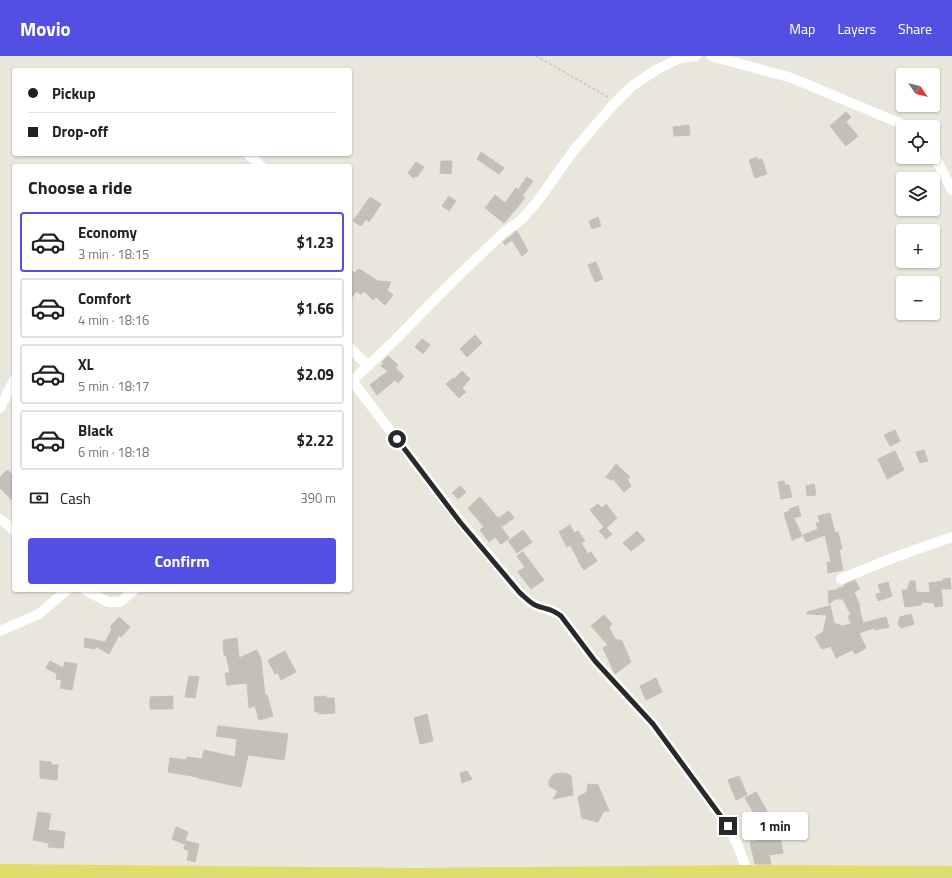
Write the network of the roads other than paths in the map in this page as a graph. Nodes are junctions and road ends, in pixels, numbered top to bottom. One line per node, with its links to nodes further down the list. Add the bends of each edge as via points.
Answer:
1 (696, 56): 9 (street, via 680,58 632,86 574,150 521,220 498,238)
2 (711, 56): 3 (street, via 792,78)
3 (896, 121)
4 (250, 156): 5 (street)
5 (259, 164)
6 (939, 164): 7 (street)
7 (952, 190)
8 (352, 350): 9 (street)
9 (368, 366): 10 (street)
10 (352, 381)
11 (352, 383): 23 (street, via 460,522 520,593 534,605 561,616 595,661 653,724 728,826)
12 (12, 384): 13 (street)
13 (0, 408)
14 (0, 518): 15 (street)
15 (12, 528)
16 (952, 537): 17 (street)
17 (841, 579)
18 (65, 592): 21 (street, via 39,614)
19 (89, 592): 20 (street, via 108,602 120,602)
20 (132, 592)
21 (0, 631)
22 (0, 872): 25 (main road)
23 (748, 873): 24 (main road); 26 (main road)
24 (952, 874)
25 (38, 875): 26 (main road)
26 (531, 877)

